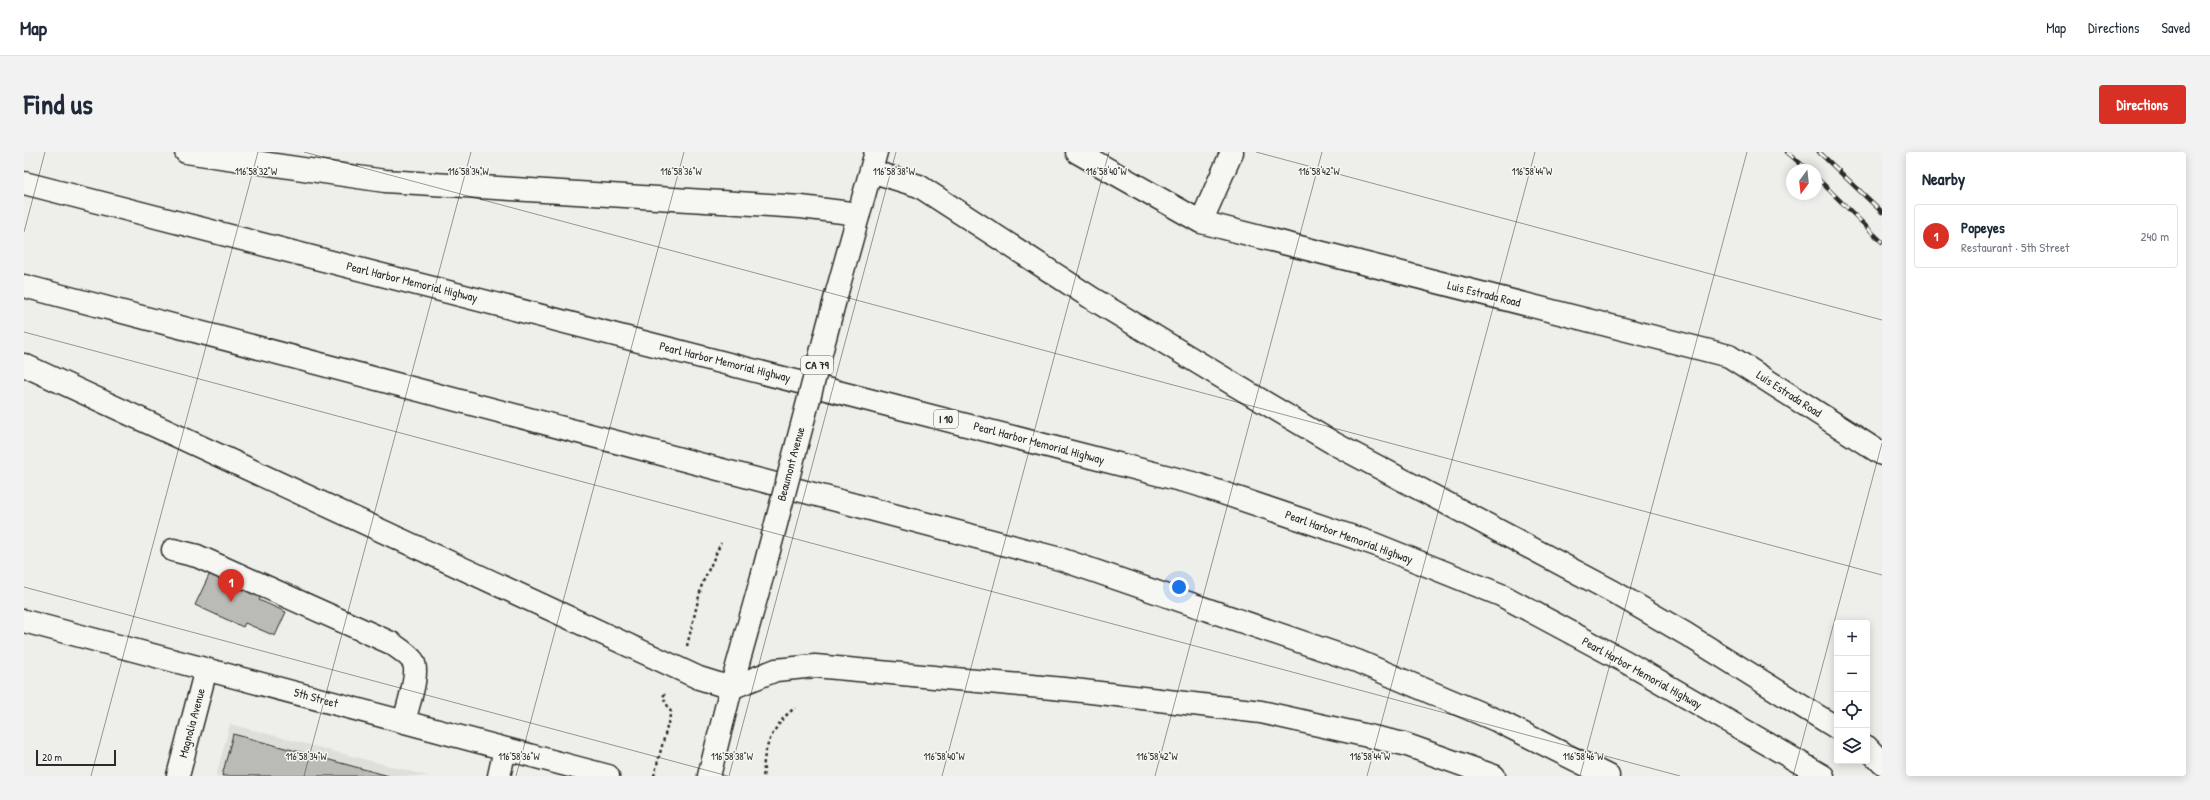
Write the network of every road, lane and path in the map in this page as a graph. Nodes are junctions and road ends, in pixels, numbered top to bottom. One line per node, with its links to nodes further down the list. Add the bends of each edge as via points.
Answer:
1 (186, 152): 6 (main road, via 385,181 801,207)
2 (1077, 152): 7 (main road, Luis Estrada Road)
3 (1232, 152): 7 (main road)
4 (873, 162): 6 (main road, Beaumont Avenue / CA 79); 17 (main road, via 919,186 1093,299 1335,444 1612,591)
5 (24, 183): 28 (main road, Pearl Harbor Memorial Highway / I 10, via 1196,484 1374,544 1501,594 1626,662)
6 (859, 214): 14 (main road, Beaumont Avenue / CA 79, bridge)
7 (1201, 222): 10 (main road, Luis Estrada Road, via 1728,356)
8 (24, 286): 27 (main road, via 1060,559 1357,661 1496,720)
9 (24, 365): 14 (main road, via 699,678)
10 (1882, 454)
11 (173, 550): 16 (main road, via 197,556 391,644 404,653 413,662 415,678)
12 (24, 621): 13 (main road, 5th Street)
13 (206, 669): 16 (main road, 5th Street); 21 (main road, Magnolia Avenue)
14 (730, 688): 24 (main road, Beaumont Avenue); 26 (main road, via 776,670 815,666 1074,690 1261,712 1404,744)
15 (796, 708): 25 (path, via 784,716 773,734 764,761)
16 (404, 722): 18 (main road, 5th Street)
17 (1834, 726)
18 (505, 749): 22 (main road); 23 (main road, 5th Street)
19 (1870, 750): 20 (main road)
20 (1882, 763)
21 (178, 776)
22 (499, 776)
23 (606, 776)
24 (709, 776)
25 (763, 776)
26 (1494, 776)
27 (1608, 776)
28 (1823, 776)

